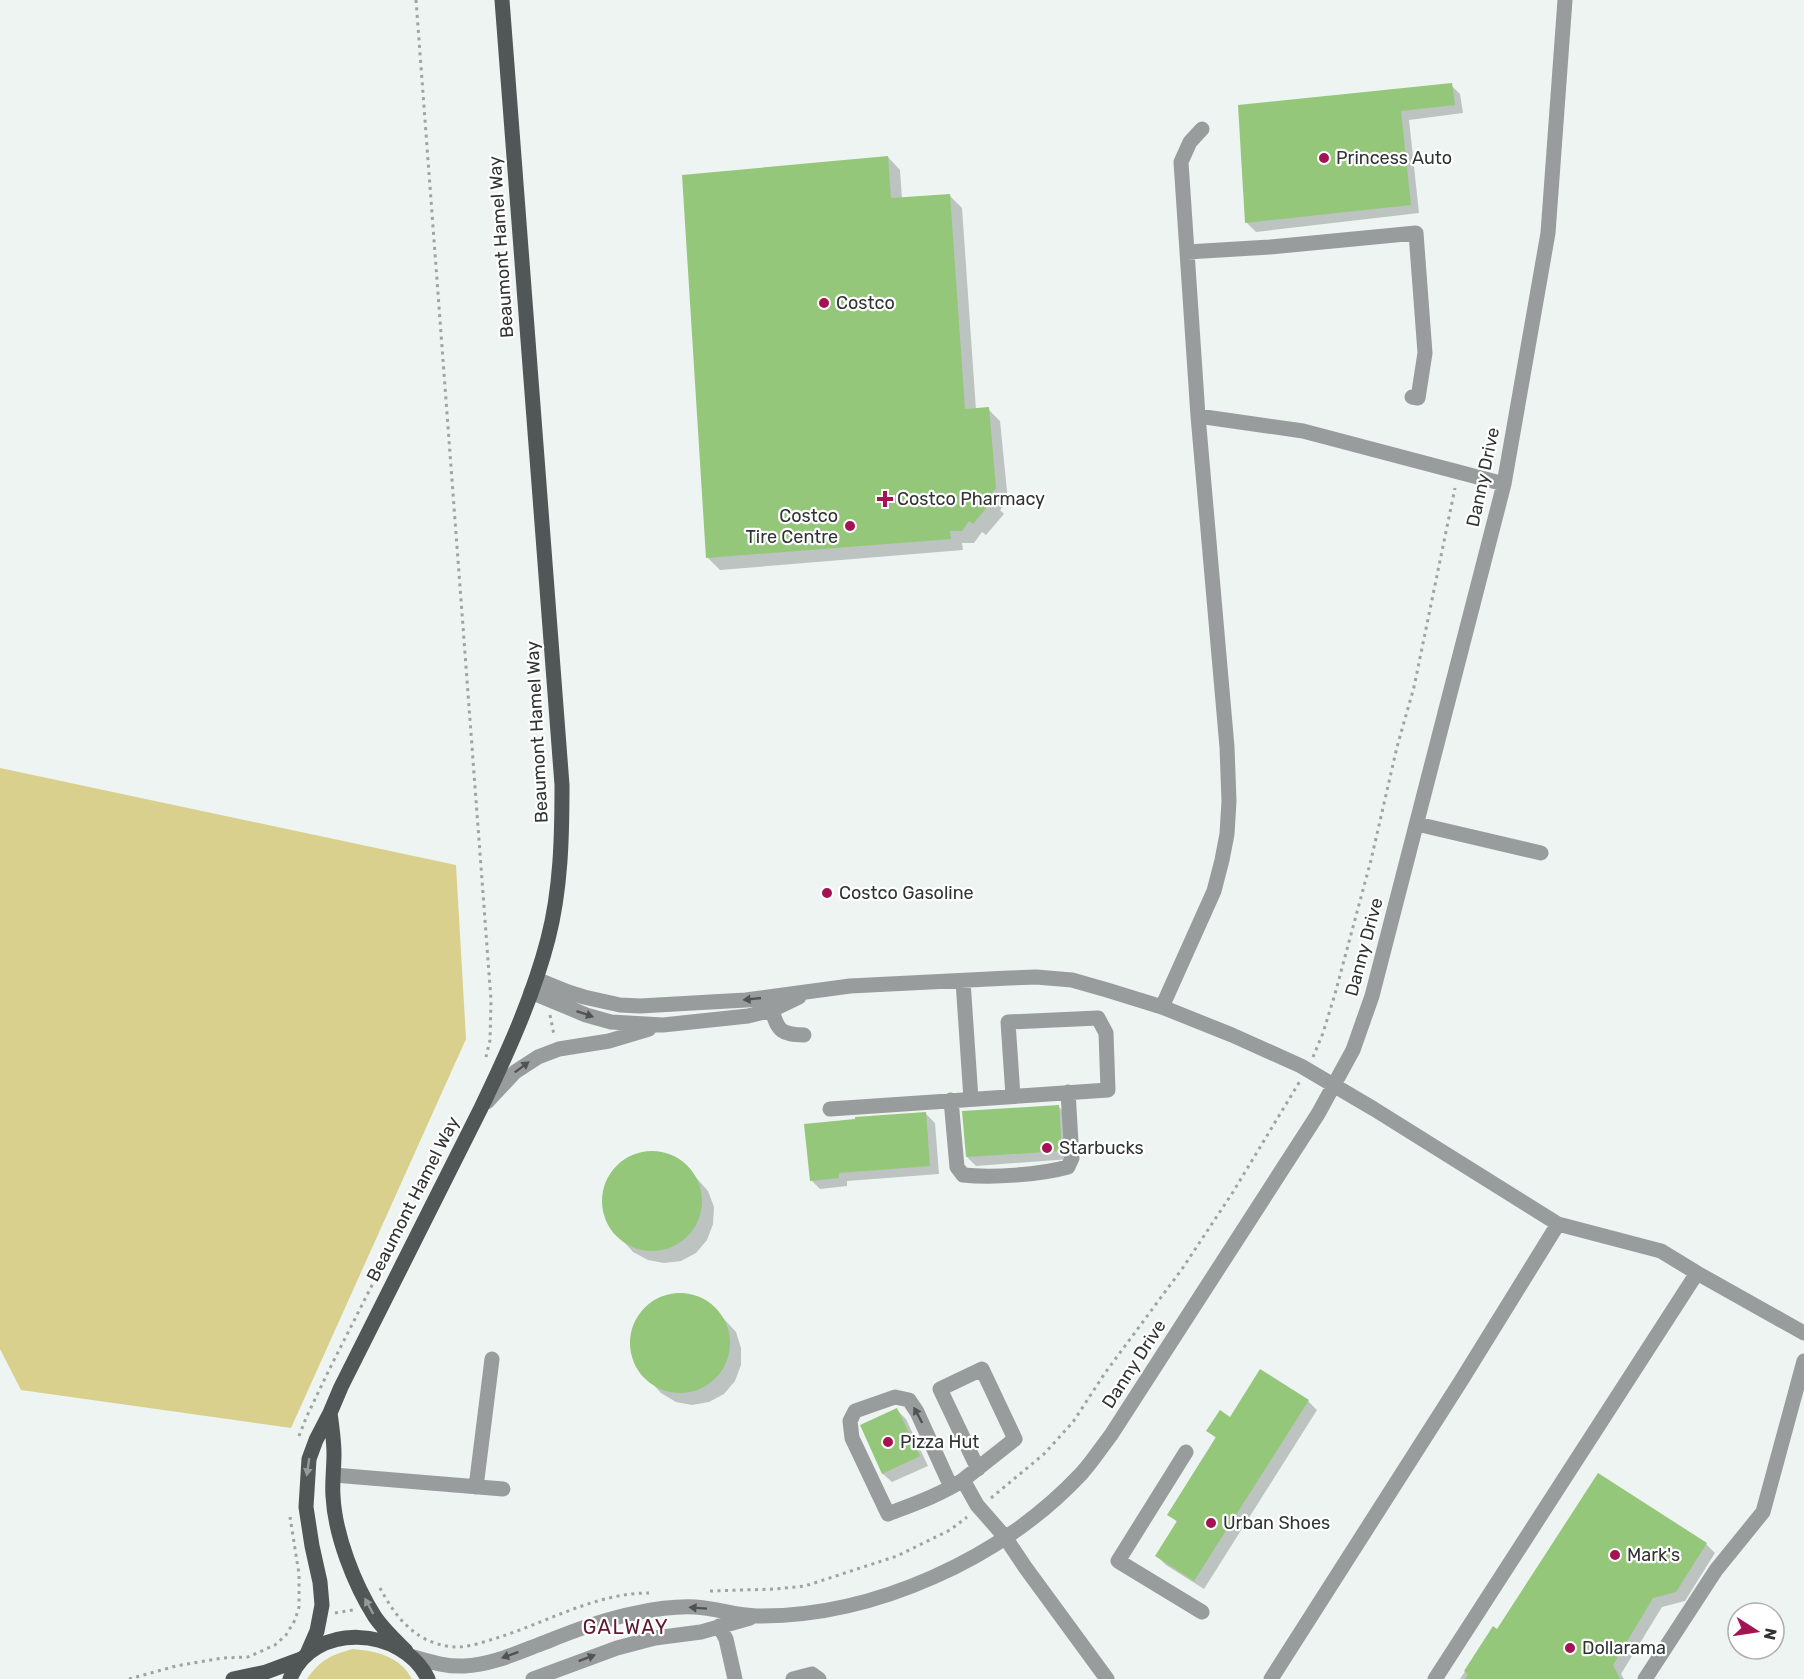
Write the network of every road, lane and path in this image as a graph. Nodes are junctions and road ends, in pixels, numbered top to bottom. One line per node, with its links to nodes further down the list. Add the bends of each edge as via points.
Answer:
1 (416, 0): 22 (path, via 491,1000)
2 (502, 0): 13 (main road, Beaumont Hamel Way, via 562,785 562,834 554,911)
3 (1565, 0): 9 (street, Danny Drive, via 1548,233)
4 (1202, 129): 5 (street, via 1190,142 1181,162)
5 (1187, 252): 6 (street, via 1416,233 1425,352 1418,398); 7 (street)
6 (1412, 397)
7 (1198, 416): 8 (street, via 1303,431); 15 (street, via 1227,747 1228,810 1214,891)
8 (1459, 472): 9 (street); 21 (path, via 1414,687 1335,994)
9 (1504, 484): 10 (street, Danny Drive)
10 (1417, 824): 11 (street); 23 (street, Danny Drive, via 1372,996 1353,1050)
11 (1541, 853)
12 (963, 981): 14 (street, via 850,986); 15 (street, via 1036,977 1072,980); 27 (street)
13 (533, 986): 14 (street, one-way to 13, via 640,1006); 18 (street, one-way to 18, via 586,1015 611,1022); 29 (main road, Beaumont Hamel Way)
14 (810, 992): 17 (street)
15 (1162, 1007): 23 (street, via 1301,1066)
16 (551, 1010): 20 (path, via 549,1017)
17 (771, 1010): 18 (street); 19 (street, via 778,1028)
18 (663, 1025): 29 (street, one-way to 18, via 515,1072 538,1057 561,1048 609,1041)
19 (804, 1035)
20 (556, 1039)
21 (1316, 1051)
22 (486, 1058)
23 (1334, 1085): 32 (street); 46 (street, Danny Drive, via 1111,1435 1065,1490)
24 (1068, 1092): 25 (street); 25 (street, via 1108,1090 1106,1033 1098,1018 1008,1022); 28 (street, via 1072,1158 1068,1167 980,1177 963,1175 957,1167)
25 (1013, 1096): 27 (street)
26 (1291, 1098): 45 (path, via 1182,1269 1072,1422 1044,1454)
27 (971, 1099): 28 (street)
28 (951, 1100): 30 (street)
29 (481, 1108): 37 (main road, Beaumont Hamel Way)
30 (830, 1109)
31 (440, 1150): 38 (path)
32 (1558, 1224): 33 (street, via 1661,1251); 64 (street)
33 (1697, 1273): 34 (street); 65 (street)
34 (1804, 1333)
35 (492, 1359): 43 (street)
36 (1804, 1361): 66 (street, via 1763,1512 1716,1570)
37 (330, 1413): 41 (main road, Beaumont Hamel Way); 54 (main road, Beaumont Hamel Way, one-way to 54, via 309,1459 306,1480 308,1528 322,1605 317,1631)
38 (300, 1431)
39 (1186, 1452): 49 (street, via 1118,1561)
40 (978, 1469): 40 (street, via 1016,1438 982,1369 940,1389); 42 (street)
41 (334, 1475): 43 (street); 53 (main road, Beaumont Hamel Way, one-way to 41, via 375,1617 355,1578 335,1514)
42 (957, 1484): 42 (street, one-way to 42, via 909,1400 895,1397 855,1411 850,1420 852,1438 888,1514); 46 (street)
43 (476, 1487): 44 (street)
44 (503, 1490)
45 (995, 1495)
46 (1005, 1537): 51 (street, Danny Drive, via 913,1586 869,1601 799,1614); 63 (street)
47 (299, 1607): 55 (path, via 286,1635 262,1652 176,1666)
48 (358, 1607): 50 (path)
49 (1202, 1612)
50 (332, 1613)
51 (756, 1616): 52 (street, Danny Drive); 53 (street, Danny Drive, one-way to 53, via 695,1607 653,1610 595,1624 488,1663 462,1666)
52 (719, 1626): 59 (street, Danny Drive, one-way to 52, via 618,1647); 60 (street)
53 (408, 1654): 54 (main road, via 390,1643 362,1637 335,1641); 58 (main road, Beaumont Hamel Way)
54 (304, 1656): 56 (main road); 57 (main road, Beaumont Hamel Way)
55 (129, 1679)
56 (233, 1679)
57 (290, 1679)
58 (429, 1679)
59 (533, 1679)
60 (735, 1679)
61 (792, 1679): 62 (street, via 812,1674)
62 (819, 1679)
63 (1107, 1679)
64 (1271, 1679)
65 (1435, 1679)
66 (1645, 1679)

